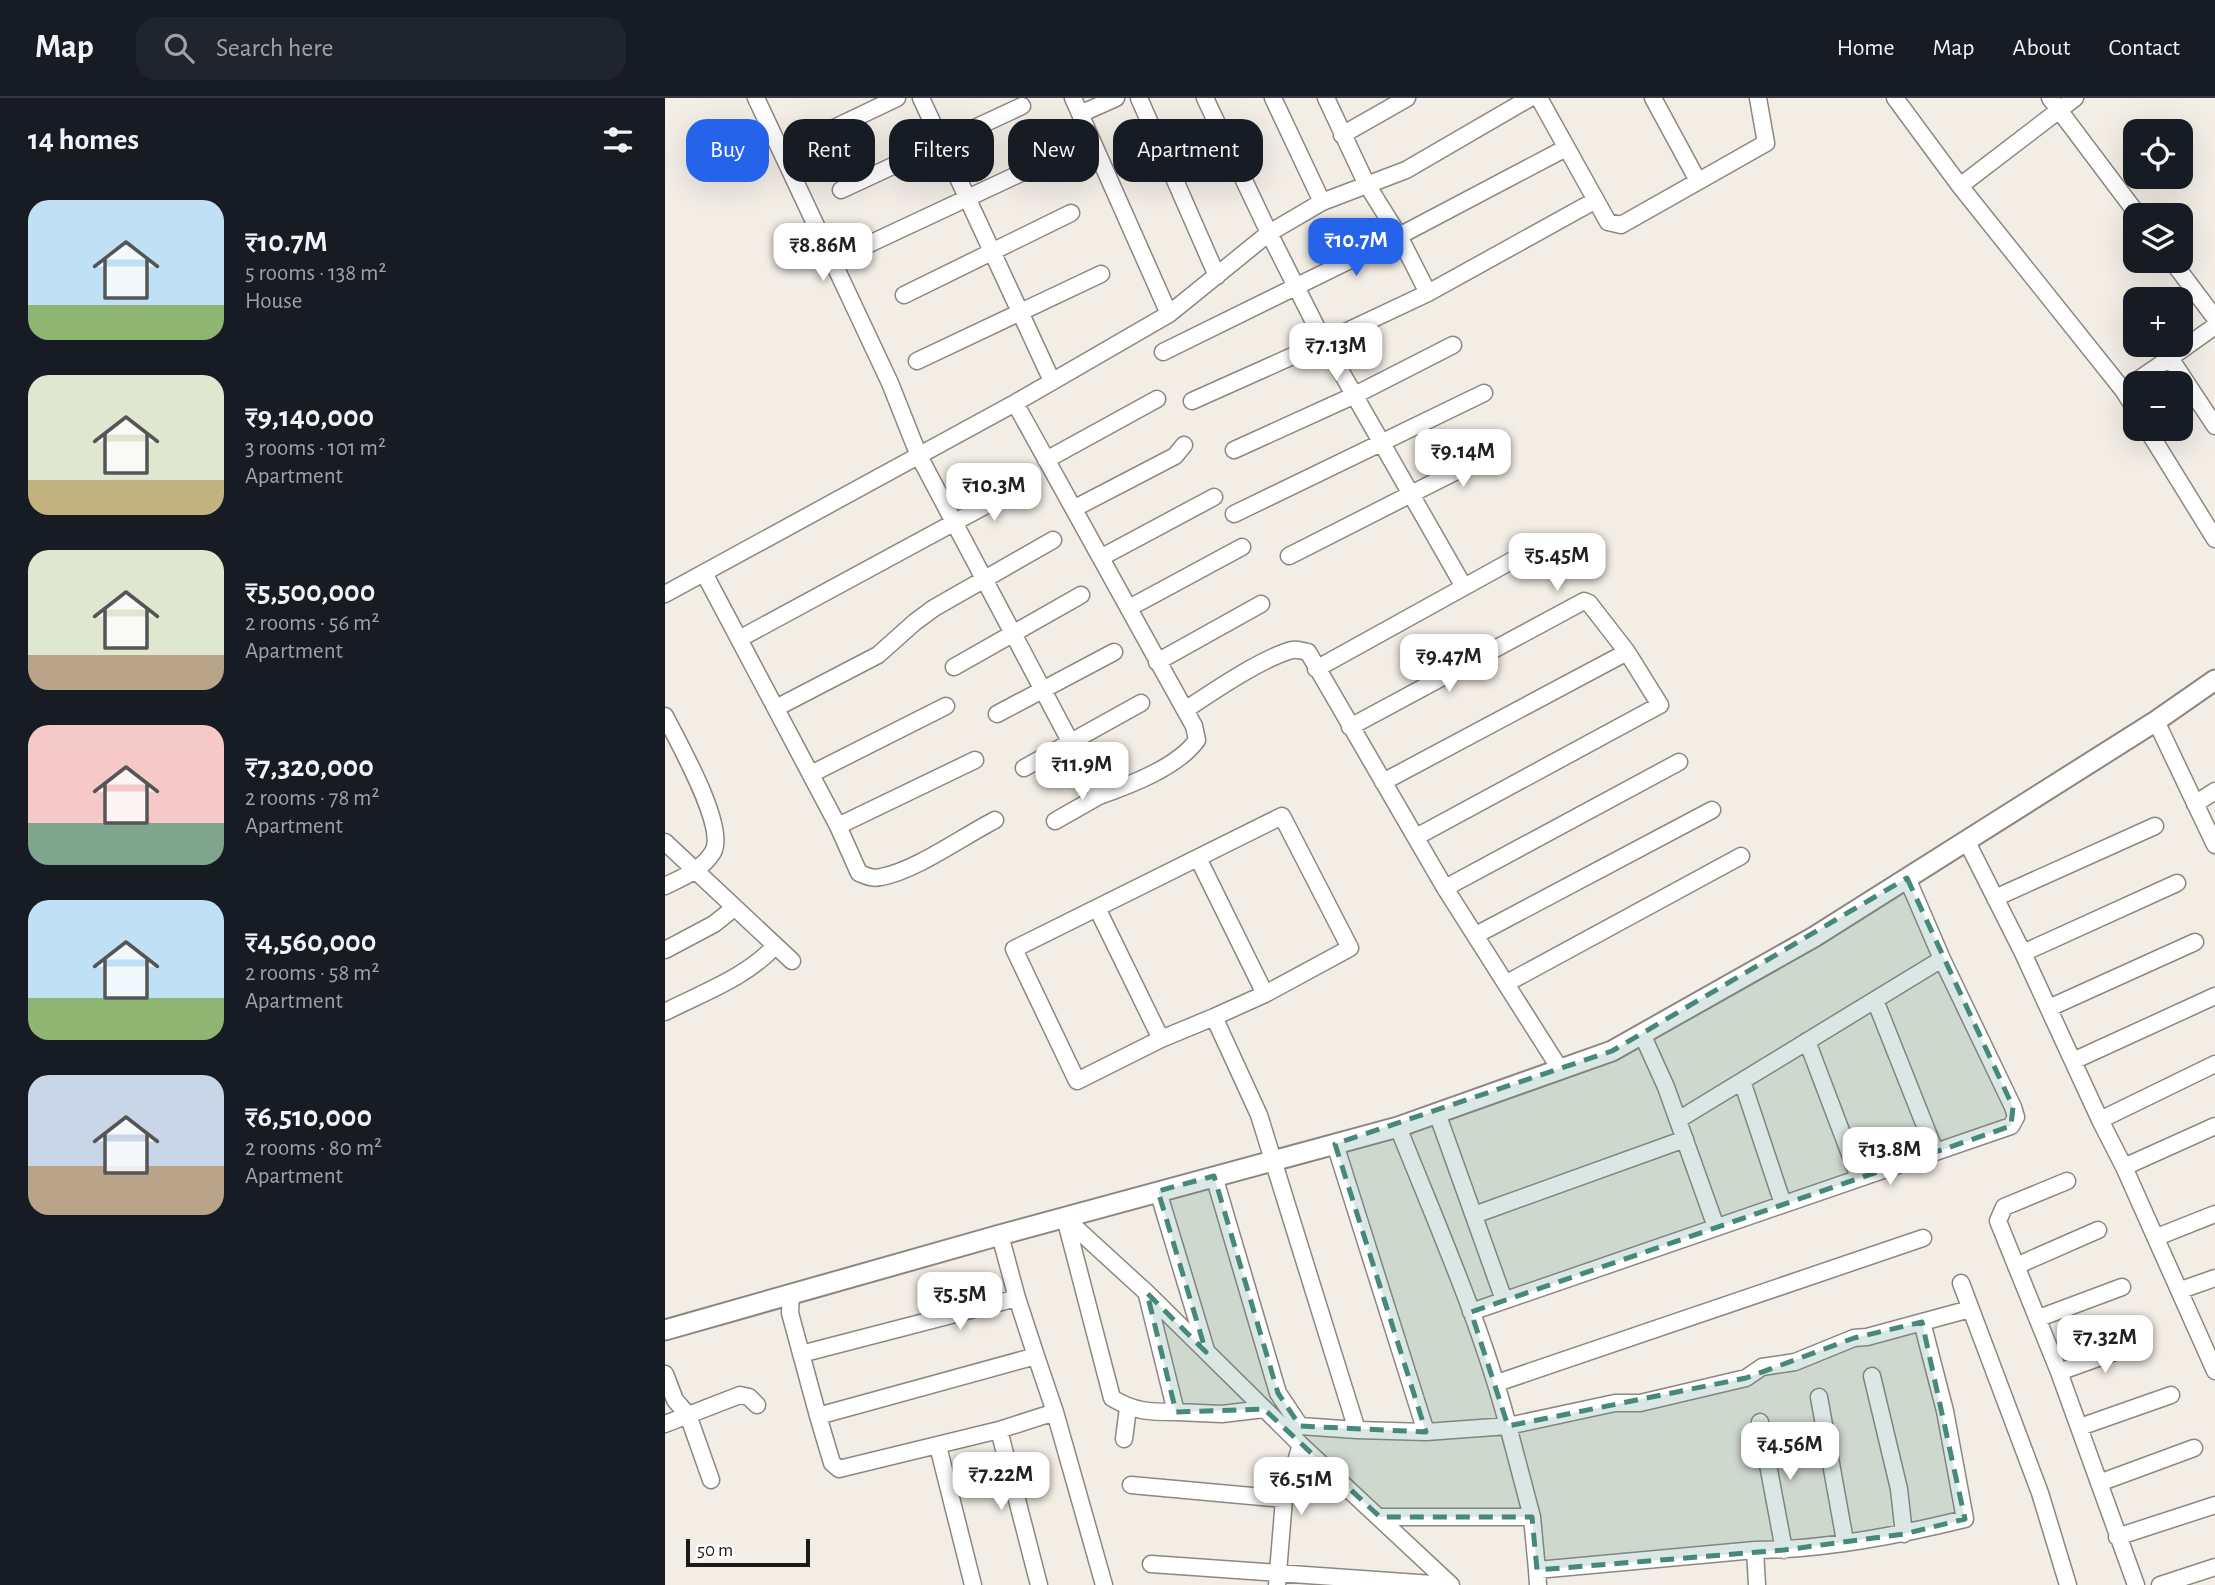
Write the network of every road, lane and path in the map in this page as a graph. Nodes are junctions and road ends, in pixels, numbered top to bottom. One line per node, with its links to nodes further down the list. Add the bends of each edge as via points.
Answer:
1 (756, 98): 70 (street, via 885,372)
2 (897, 98): 20 (street)
3 (921, 98): 21 (street)
4 (1073, 98): 19 (street)
5 (1116, 98): 19 (street)
6 (1139, 98): 43 (street)
7 (1205, 98): 37 (street)
8 (1273, 98): 34 (street)
9 (1326, 98): 23 (street)
10 (1407, 98): 23 (street)
11 (1530, 98): 29 (street, via 1406,170)
12 (1539, 98): 24 (street)
13 (1653, 98): 27 (street)
14 (1758, 98): 27 (street, via 1766,143)
15 (1895, 98): 30 (street)
16 (2075, 98): 17 (street)
17 (2055, 104): 30 (street); 35 (street)
18 (1022, 106): 22 (street)
19 (1080, 114): 48 (street)
20 (853, 119)
21 (930, 119)
22 (994, 119)
23 (1342, 135): 29 (street)
24 (1566, 148): 33 (street); 38 (street)
25 (889, 168): 31 (street)
26 (1008, 178): 32 (street)
27 (1698, 181): 33 (street, via 1621,225 1608,222)
28 (959, 182): 32 (street)
29 (1366, 183): 34 (street); 38 (street)
30 (1960, 186): 58 (street)
31 (841, 190)
32 (966, 197): 39 (street); 40 (street)
33 (1596, 200): 45 (street)
34 (1322, 202): 37 (street)
35 (2129, 203)
36 (1071, 213): 40 (street)
37 (1269, 233): 43 (street); 44 (street)
38 (1399, 236): 44 (street); 45 (street)
39 (867, 245)
40 (991, 252): 46 (street); 47 (street)
41 (2181, 273): 49 (street)
42 (1101, 274): 47 (street)
43 (1217, 276): 48 (street)
44 (1296, 288): 51 (street); 53 (street)
45 (1428, 293): 51 (street)
46 (904, 295)
47 (1018, 313): 55 (street); 57 (street)
48 (1169, 314): 57 (street)
49 (2215, 318)
50 (2215, 326): 54 (street)
51 (1324, 342): 60 (street); 62 (street)
52 (1453, 345): 60 (street)
53 (1163, 352)
54 (2170, 358): 56 (street); 64 (street)
55 (917, 361)
56 (2151, 371)
57 (1052, 381): 63 (street)
58 (2123, 390)
59 (1484, 393): 66 (street)
60 (1355, 395): 66 (street); 68 (street)
61 (1157, 399): 71 (street)
62 (1192, 401)
63 (1015, 402): 70 (street); 71 (street)
64 (2215, 426)
65 (2154, 441): 78 (street)
66 (1383, 444): 73 (street); 76 (street)
67 (1184, 445): 75 (street, via 1175,456)
68 (1234, 450)
69 (1498, 450): 73 (street)
70 (919, 456): 77 (street); 84 (street)
71 (1047, 460): 75 (street)
72 (1016, 489): 77 (street)
73 (1412, 495): 82 (street); 86 (street)
74 (1214, 497): 83 (street)
75 (1075, 508): 83 (street)
76 (1234, 514)
77 (954, 524): 85 (street); 92 (street)
78 (2215, 539)
79 (1053, 540): 85 (street)
80 (1540, 545): 86 (street)
81 (1242, 547): 90 (street)
82 (1289, 556)
83 (1102, 557): 90 (street)
84 (704, 573): 87 (street); 92 (street)
85 (985, 580): 91 (street); 102 (street, via 915,622 878,655)
86 (1464, 587): 97 (street)
87 (665, 594)
88 (1081, 595): 91 (street)
89 (1261, 604): 95 (street)
90 (1129, 608): 95 (street)
91 (1015, 634): 96 (street); 99 (street)
92 (739, 639): 102 (street)
93 (1114, 652): 99 (street)
94 (1627, 652): 107 (street, via 1589,603 1579,602); 113 (street); 122 (street, via 1660,705)
95 (1157, 662): 103 (street)
96 (954, 667)
97 (1316, 669): 103 (street, via 1308,652 1295,649 1247,671); 107 (street)
98 (2215, 680): 106 (street)
99 (1042, 690): 104 (street); 108 (street)
100 (1141, 703): 108 (street)
101 (946, 706): 112 (street)
102 (776, 708): 112 (street)
103 (1185, 710): 115 (street, via 1197,740 1189,752 1129,786)
104 (997, 714)
105 (665, 716): 128 (street, via 710,809 717,837 714,850)
106 (2156, 721): 116 (street); 123 (street)
107 (1350, 727): 113 (street)
108 (1069, 743): 111 (street); 115 (street)
109 (975, 760): 120 (street)
110 (1679, 762): 132 (street)
111 (1024, 768)
112 (810, 774): 120 (street)
113 (1383, 782): 122 (street)
114 (2215, 791): 116 (street)
115 (1100, 796): 119 (street)
116 (2195, 804): 125 (street)
117 (1711, 810): 136 (street)
118 (995, 820): 120 (street, via 901,870 870,878 859,873)
119 (1055, 821)
120 (838, 826)
121 (2155, 826): 133 (street)
122 (1416, 837): 132 (street)
123 (1966, 840): 129 (street); 133 (street)
124 (665, 842): 128 (street)
125 (2214, 843)
126 (1741, 856): 143 (street)
127 (1198, 859): 135 (street); 144 (street); 144 (street, via 1282,816 1350,948)
128 (697, 870): 131 (street); 134 (street)
129 (1907, 878): 141 (street); 150 (street, via 1814,937)
130 (2177, 883): 140 (street)
131 (665, 886)
132 (1445, 888): 136 (street)
133 (1995, 898): 140 (street)
134 (734, 908): 138 (street); 139 (street)
135 (1097, 908): 151 (street); 151 (street, via 1014,948 1077,1081)
136 (1476, 935): 143 (street)
137 (2195, 942): 147 (street)
138 (775, 946): 142 (street); 148 (street, via 750,969)
139 (665, 950)
140 (2023, 953): 147 (street)
141 (1942, 959): 146 (street); 164 (street, via 2016,1117 2011,1126)
142 (792, 961)
143 (1507, 984): 155 (street)
144 (1265, 994): 149 (street)
145 (2215, 996): 153 (street)
146 (1875, 1000): 152 (street); 164 (street)
147 (2049, 1008): 153 (street)
148 (665, 1012)
149 (1214, 1017): 151 (street); 165 (street, via 1259,1115)
150 (1642, 1034): 155 (street, via 1612,1051); 158 (street)
151 (1161, 1039)
152 (1807, 1041): 156 (street); 168 (street)
153 (2073, 1061): 159 (street)
154 (2215, 1064): 159 (street)
155 (1560, 1069): 157 (street)
156 (1742, 1081): 158 (street); 171 (street)
157 (1437, 1113): 161 (street); 173 (street)
158 (1678, 1119): 162 (street)
159 (2100, 1120): 166 (street)
160 (2215, 1126): 166 (street)
161 (1398, 1127): 163 (street); 190 (street)
162 (1685, 1139): 173 (street); 175 (street)
163 (1335, 1144): 165 (street); 219 (street)
164 (1935, 1151): 168 (street)
165 (1273, 1159): 167 (street); 218 (street)
166 (2124, 1167): 178 (street)
167 (1214, 1176): 170 (street); 218 (street, via 1278,1393 1300,1426)
168 (1859, 1178): 171 (street)
169 (2067, 1181): 180 (street, via 2004,1207 1998,1222)
170 (1158, 1191): 174 (street); 196 (street)
171 (1783, 1204): 175 (street)
172 (2215, 1214): 178 (street)
173 (1474, 1215): 188 (street)
174 (1065, 1218): 177 (street); 186 (street); 207 (street, via 1112,1398)
175 (1716, 1227): 188 (street)
176 (2098, 1230): 180 (street)
177 (1000, 1235): 185 (street); 187 (street)
178 (2157, 1237): 184 (street)
179 (1923, 1238): 203 (street)
180 (2016, 1266): 191 (street)
181 (2215, 1278): 184 (street)
182 (1961, 1283): 189 (street)
183 (2122, 1287): 191 (street)
184 (2181, 1290): 194 (street)
185 (791, 1293): 193 (street); 197 (street, via 790,1313)
186 (1147, 1293): 196 (street); 210 (street)
187 (1017, 1298): 197 (street); 198 (street)
188 (1504, 1300): 190 (street)
189 (1971, 1309): 192 (street); 245 (street, via 2040,1493)
190 (1471, 1312): 203 (street)
191 (2039, 1318): 200 (street)
192 (1922, 1322): 215 (street, via 1854,1338 1795,1362 1762,1367 1746,1378 1640,1403 1615,1402); 231 (street, via 1965,1519)
193 (665, 1329)
194 (2209, 1340): 199 (street)
195 (2137, 1343): 200 (street)
196 (1206, 1352): 208 (street)
197 (801, 1354): 212 (street)
198 (1036, 1356): 209 (street); 212 (street)
199 (2215, 1371)
200 (2059, 1372): 216 (street)
201 (665, 1374): 211 (street, via 675,1400)
202 (1872, 1376): 231 (street, via 1899,1489)
203 (1497, 1384): 215 (street)
204 (2171, 1395): 216 (street)
205 (1819, 1397): 233 (street)
206 (757, 1405): 211 (street, via 740,1395)
207 (1128, 1408): 210 (street); 220 (street)
208 (1264, 1409): 210 (street, via 1222,1414); 221 (street)
209 (1055, 1412): 217 (street); 242 (street)
210 (1177, 1412)
211 (688, 1415): 214 (street); 224 (street)
212 (818, 1416): 222 (street, via 832,1463 839,1469)
213 (1760, 1422): 235 (street)
214 (665, 1423)
215 (1508, 1426): 219 (street); 230 (street)
216 (2080, 1427): 225 (street)
217 (999, 1430): 222 (street); 241 (street)
218 (1357, 1430): 219 (street)
219 (1426, 1432)
220 (1124, 1439)
221 (1301, 1445): 227 (street); 229 (street)
222 (937, 1446): 240 (street)
223 (2194, 1448): 225 (street)
224 (711, 1480)
225 (2099, 1483): 232 (street)
226 (1131, 1485): 227 (street)
227 (1284, 1499): 239 (street)
228 (2215, 1505): 232 (street)
229 (1380, 1517): 230 (street); 243 (street)
230 (1532, 1517): 238 (street)
231 (1904, 1534): 233 (street)
232 (2117, 1537): 246 (street)
233 (1845, 1541): 235 (street)
234 (1755, 1550): 235 (street); 238 (street); 244 (street)
235 (1784, 1550)
236 (1151, 1564): 239 (street)
237 (2215, 1567): 247 (street)
238 (1538, 1578)
239 (1278, 1579): 243 (street)
240 (973, 1585)
241 (1039, 1585)
242 (1104, 1585)
243 (1449, 1585)
244 (1757, 1585)
245 (2068, 1585)
246 (2136, 1585)
247 (2160, 1585)

